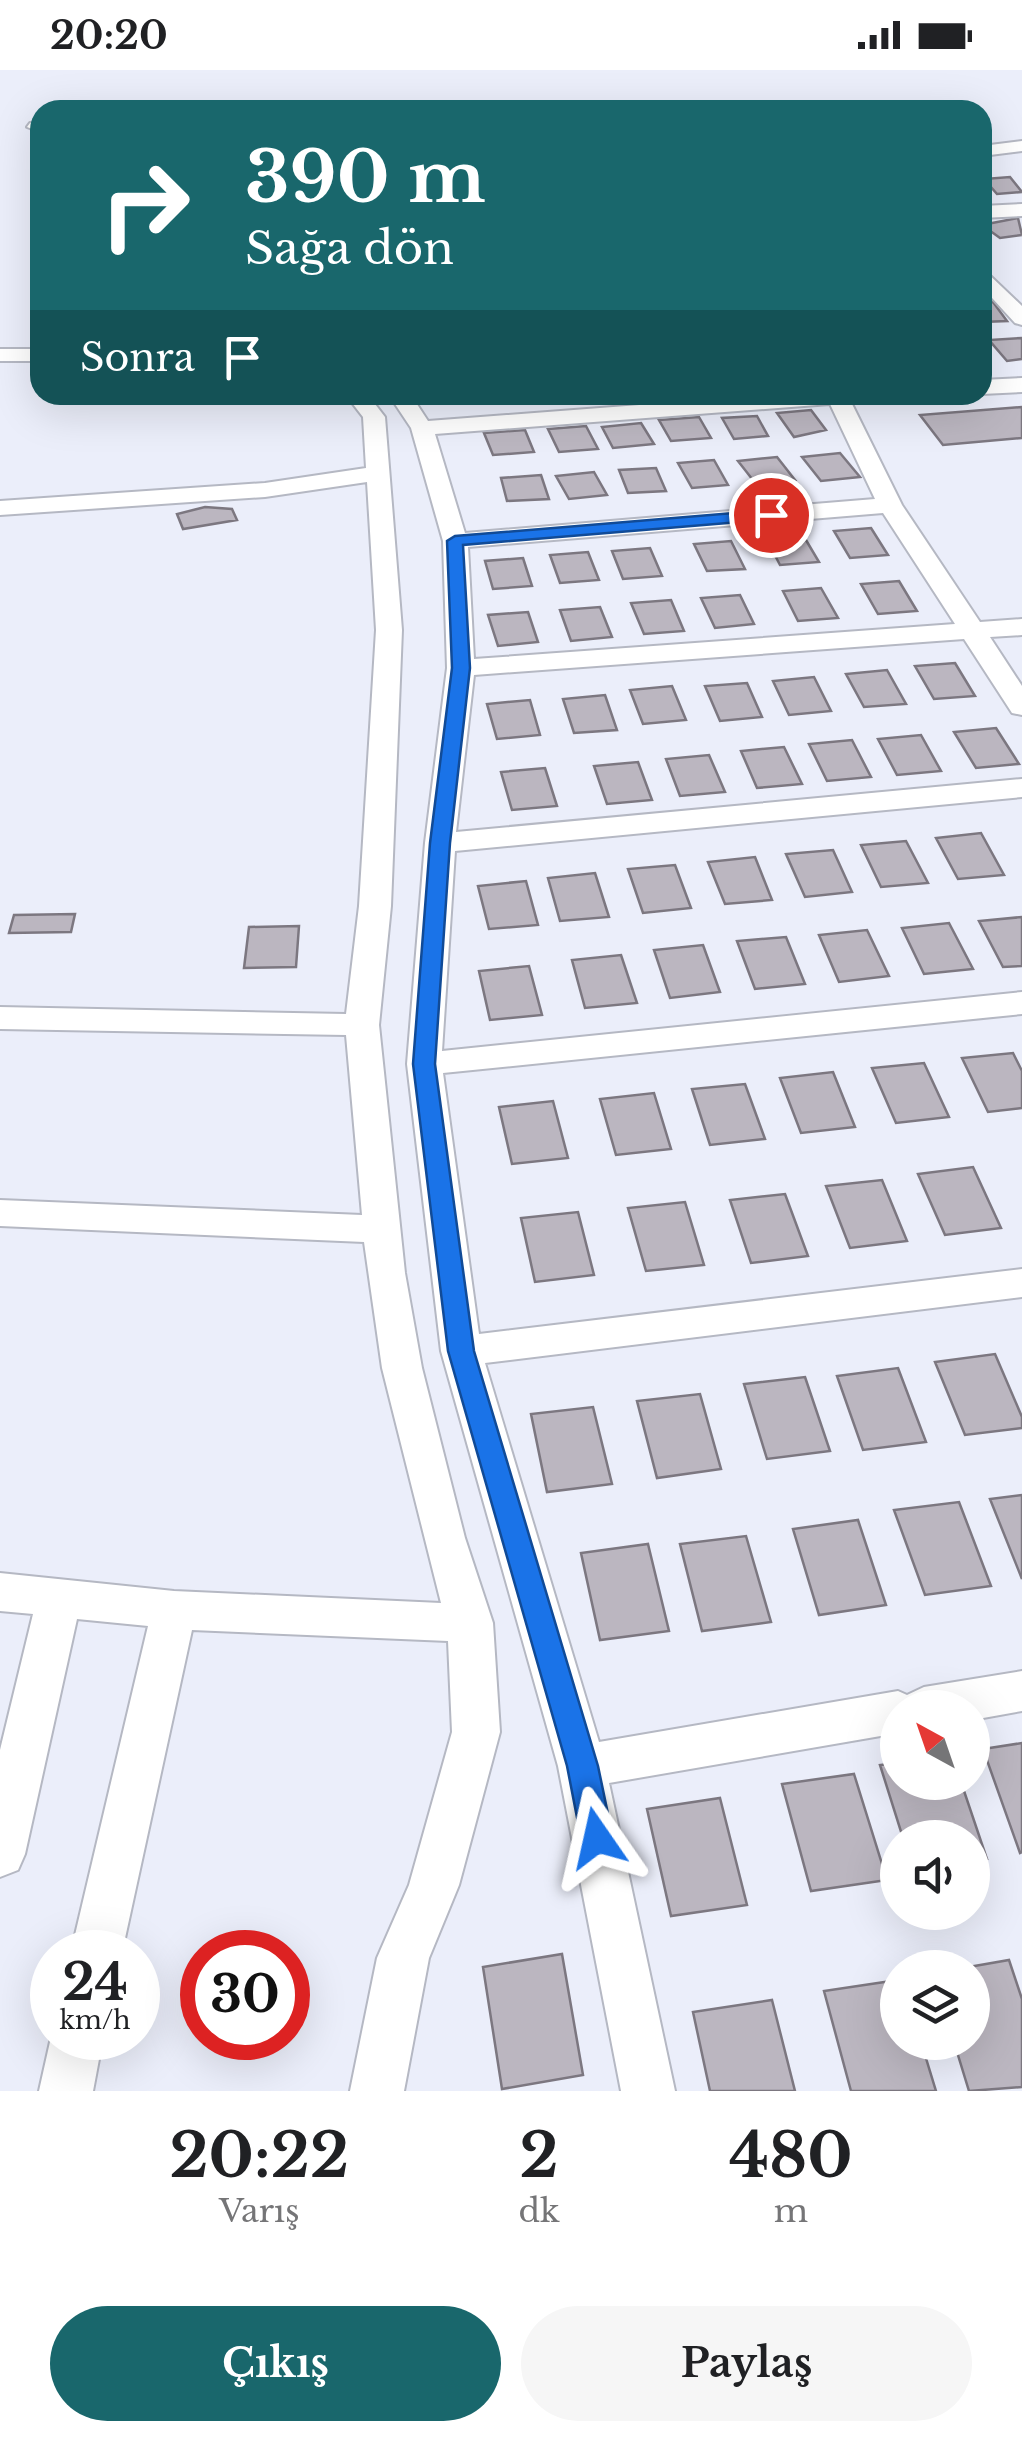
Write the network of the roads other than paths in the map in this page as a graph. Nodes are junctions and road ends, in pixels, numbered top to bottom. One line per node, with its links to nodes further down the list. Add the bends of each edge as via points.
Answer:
1 (1022, 146): 2 (street)
2 (992, 150)
3 (1022, 162): 4 (street)
4 (992, 166)
5 (1022, 210): 6 (street)
6 (992, 212)
7 (1022, 291): 8 (street)
8 (992, 293)
9 (992, 294): 10 (street)
10 (1022, 318)
11 (30, 354): 12 (street)
12 (0, 355)
13 (1022, 385): 14 (street)
14 (992, 386)
15 (364, 405): 20 (street, via 374,418)
16 (407, 405): 19 (street)
17 (728, 405): 19 (street)
18 (851, 405): 21 (street)
19 (422, 428): 23 (street)
20 (378, 473): 22 (street, via 264,490); 32 (street, via 389,630 376,906)
21 (890, 506): 23 (street); 25 (street)
22 (0, 508)
23 (455, 541): 26 (street)
24 (1022, 628): 25 (street)
25 (972, 631): 26 (street); 27 (street)
26 (461, 668): 29 (street)
27 (1022, 707)
28 (1022, 788): 29 (street)
29 (440, 843): 33 (street)
30 (1022, 1003): 33 (street)
31 (0, 1018): 32 (street)
32 (362, 1025): 35 (street)
33 (424, 1064): 37 (street)
34 (0, 1213): 35 (street)
35 (380, 1229): 41 (street, via 402,1368)
36 (1022, 1283): 37 (street)
37 (461, 1351): 45 (street)
38 (0, 1592): 39 (street)
39 (58, 1597): 40 (street); 46 (street)
40 (174, 1610): 41 (street); 47 (street)
41 (470, 1624): 50 (street, via 476,1732 434,1885 403,1958)
42 (1022, 1691): 43 (street)
43 (990, 1697)
44 (880, 1715): 45 (street)
45 (582, 1766): 51 (street)
46 (0, 1854)
47 (101, 1930)
48 (73, 2060): 49 (street)
49 (66, 2091)
50 (377, 2091)
51 (648, 2091)

